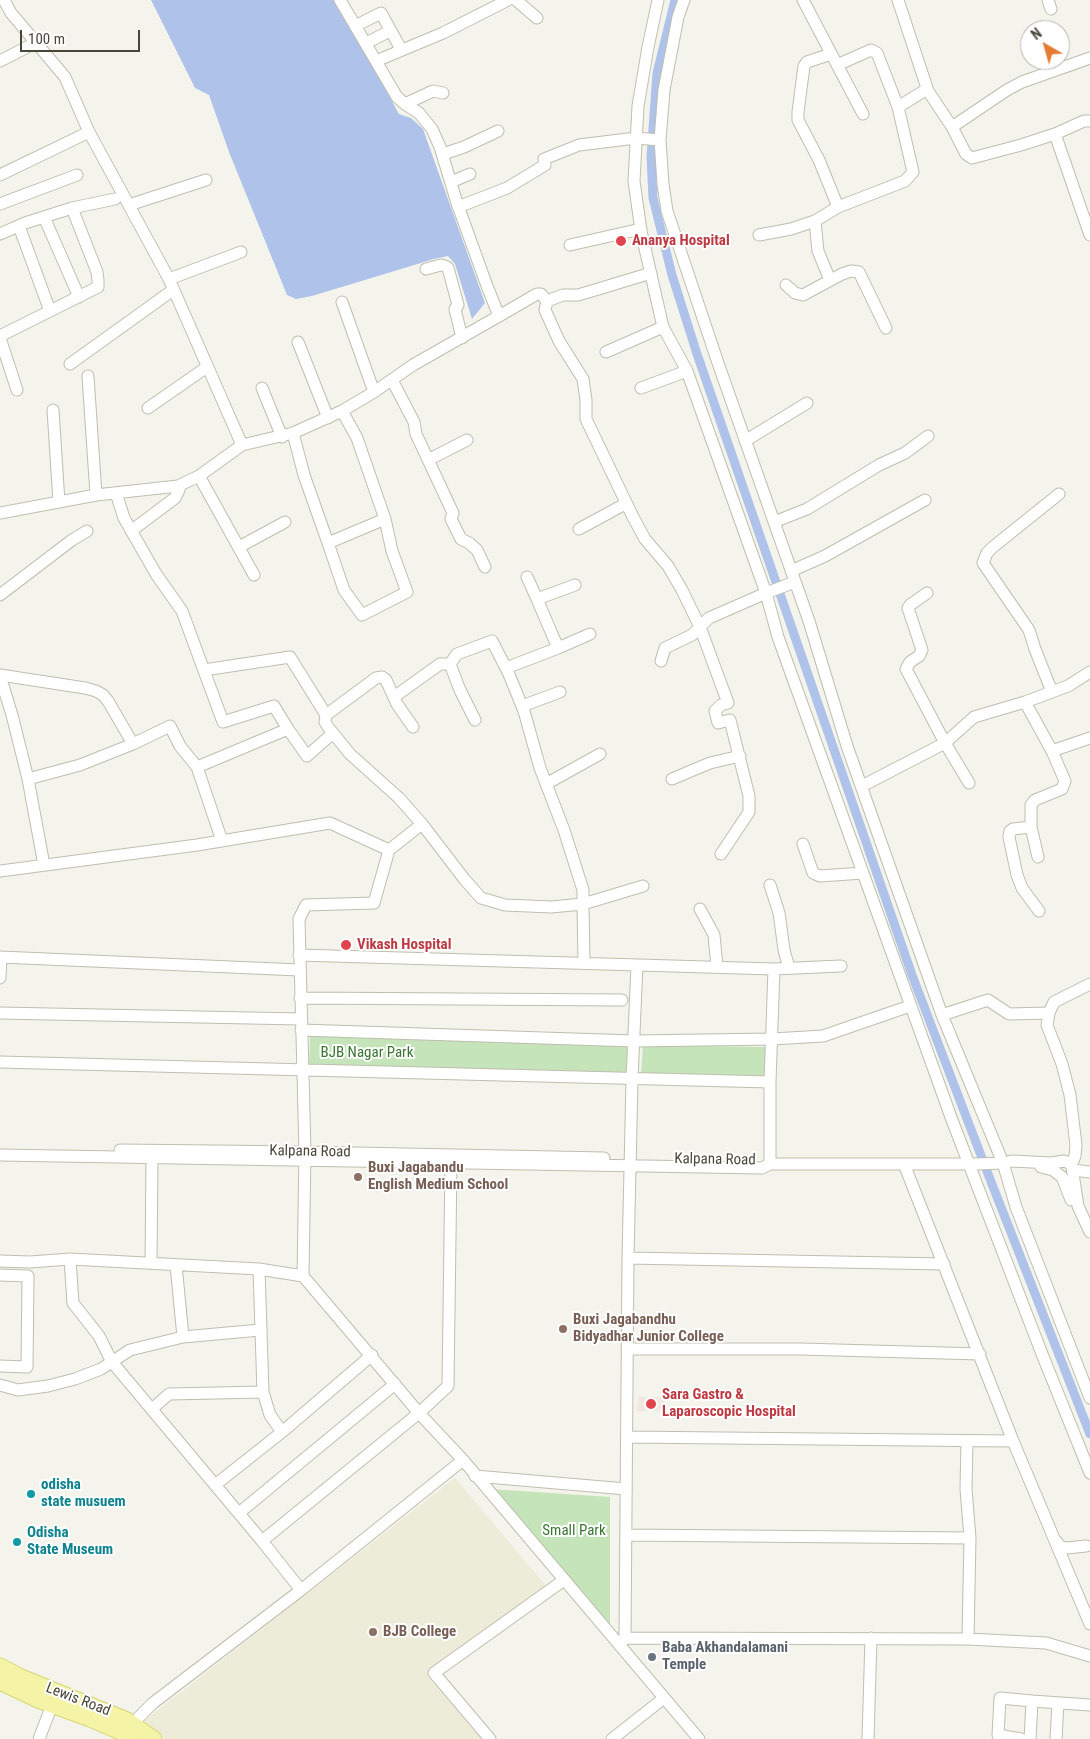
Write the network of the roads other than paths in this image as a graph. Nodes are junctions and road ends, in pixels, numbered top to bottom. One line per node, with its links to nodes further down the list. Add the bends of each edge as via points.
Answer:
1 (4, 0): 12 (street)
2 (340, 0): 10 (street)
3 (508, 0): 14 (street)
4 (516, 0): 9 (street)
5 (658, 0): 30 (street, via 638,106)
6 (684, 0): 31 (street, via 664,90)
7 (803, 0): 15 (street)
8 (898, 0): 20 (street)
9 (537, 18)
10 (356, 26): 11 (street, via 381,13); 13 (street)
11 (390, 31): 13 (street); 14 (street)
12 (36, 42): 17 (street); 28 (street, via 64,77)
13 (366, 43): 18 (street)
14 (400, 49): 18 (street)
15 (831, 54): 19 (street); 42 (street, via 804,66 798,120)
16 (1090, 58): 26 (street, via 1022,82)
17 (0, 60)
18 (376, 61): 22 (street)
19 (837, 65): 23 (street, via 874,50); 24 (street)
20 (928, 91): 23 (street); 26 (street)
21 (444, 92): 22 (street, via 434,91)
22 (404, 104): 32 (street, via 419,113 432,129)
23 (898, 107): 42 (street, via 913,165 912,175 905,181)
24 (862, 114)
25 (1090, 121): 29 (street)
26 (952, 127): 29 (street, via 966,154 972,158)
27 (498, 131): 32 (street)
28 (89, 132): 35 (street); 40 (street)
29 (1055, 134): 50 (street)
30 (640, 138): 31 (street); 41 (street, via 579,145 544,159 545,165 507,188); 47 (street, via 634,181)
31 (658, 140): 86 (street, via 667,211)
32 (442, 154): 37 (street)
33 (77, 174): 39 (street)
34 (470, 174): 37 (street)
35 (0, 175)
36 (206, 180): 40 (street)
37 (451, 182): 41 (street)
38 (115, 199): 43 (street)
39 (0, 204)
40 (129, 205): 56 (street)
41 (458, 206): 62 (street)
42 (838, 207): 45 (street)
43 (72, 208): 44 (street); 58 (street, via 98,280 98,287)
44 (44, 217): 46 (street); 58 (street)
45 (815, 221): 49 (street); 55 (street, via 818,251)
46 (19, 226): 48 (street); 61 (street)
47 (641, 229): 51 (street); 54 (street)
48 (0, 234)
49 (759, 235)
50 (1090, 235)
51 (570, 245)
52 (241, 252): 56 (street)
53 (426, 269): 66 (street, via 448,268 458,305 455,309)
54 (651, 273): 59 (street); 63 (street)
55 (830, 280): 57 (street, via 803,295); 64 (street, via 851,271 859,272)
56 (171, 284): 69 (street); 70 (street)
57 (786, 285)
58 (79, 297): 61 (street)
59 (547, 301): 62 (street, via 537,294); 96 (street, via 545,310 559,341 583,379 586,419)
60 (342, 302): 77 (street)
61 (50, 311): 65 (street)
62 (499, 316): 66 (street)
63 (663, 327): 68 (street); 71 (street)
64 (886, 328)
65 (0, 337): 76 (street)
66 (462, 338): 73 (street)
67 (298, 342): 82 (street)
68 (606, 352)
69 (70, 364)
70 (207, 367): 79 (street); 87 (street)
71 (687, 371): 75 (street); 111 (street)
72 (88, 376): 93 (street)
73 (392, 380): 77 (street); 88 (street, via 414,422)
74 (262, 388): 83 (street)
75 (641, 388)
76 (17, 390)
77 (374, 392): 81 (street)
78 (807, 403): 86 (street)
79 (148, 408)
80 (53, 410): 95 (street)
81 (342, 411): 82 (street); 98 (street, via 357,438)
82 (328, 418): 83 (street)
83 (287, 435): 87 (street); 104 (street)
84 (928, 436): 100 (street, via 905,453 807,509)
85 (467, 440): 88 (street)
86 (745, 441): 100 (street)
87 (242, 445): 89 (street)
88 (428, 460): 106 (street, via 453,513 451,519 461,539 477,550)
89 (199, 476): 90 (street); 105 (street)
90 (178, 486): 91 (street); 103 (street, via 175,498)
91 (116, 493): 93 (street); 103 (street)
92 (1058, 494): 125 (street, via 993,547 984,563 1030,630 1034,649)
93 (96, 495): 95 (street)
94 (925, 500): 109 (street, via 825,556)
95 (59, 502): 97 (street)
96 (625, 504): 101 (street); 115 (street, via 646,539 668,566)
97 (0, 513)
98 (385, 519): 104 (street); 104 (street, via 392,551 407,592 362,615 344,590)
99 (285, 522): 105 (street)
100 (774, 522): 109 (street)
101 (579, 529)
102 (87, 531): 113 (street)
103 (131, 531): 121 (street, via 182,611)
104 (328, 542)
105 (239, 547): 107 (street)
106 (484, 568)
107 (254, 575)
108 (527, 577): 114 (street)
109 (791, 579): 111 (street); 145 (street, via 809,622 833,705)
110 (575, 585): 114 (street)
111 (769, 592): 115 (street, via 709,618); 155 (street, via 778,637)
112 (927, 593): 135 (street, via 908,608 922,650 906,669)
113 (0, 595)
114 (537, 599): 117 (street)
115 (700, 628): 118 (street, via 666,648); 139 (street, via 728,703 715,712 718,723 730,720)
116 (590, 634): 117 (street)
117 (558, 648): 120 (street)
118 (661, 661)
119 (450, 664): 120 (street, via 457,654 492,641); 126 (street, via 440,664); 130 (street)
120 (506, 668): 128 (street)
121 (204, 670): 129 (street, via 290,657); 132 (street, via 223,722 274,706)
122 (1090, 672): 125 (street)
123 (0, 675): 136 (street, via 96,691 108,701); 141 (street)
124 (560, 692): 128 (street)
125 (1052, 692): 127 (street)
126 (394, 697): 129 (street, via 386,680 376,678); 131 (street)
127 (1024, 702): 135 (street, via 974,717); 137 (street)
128 (522, 706): 144 (street)
129 (326, 715): 133 (street, via 325,722)
130 (475, 720)
131 (413, 727)
132 (288, 729): 133 (street, via 307,756); 140 (street)
133 (333, 733): 146 (street, via 350,754 399,798)
134 (1090, 738): 137 (street)
135 (944, 743): 143 (street); 145 (street)
136 (133, 744): 140 (street, via 170,726 180,746); 141 (street, via 80,765)
137 (1052, 751): 147 (street, via 1065,785 1033,802)
138 (600, 754): 144 (street)
139 (740, 756): 142 (street, via 710,763); 151 (street, via 749,796 749,812)
140 (197, 766): 148 (street)
141 (28, 778): 153 (street)
142 (672, 779)
143 (969, 783)
144 (546, 784): 158 (street, via 583,890)
145 (862, 786): 177 (street)
146 (422, 824): 150 (street); 158 (street, via 481,898 505,904 551,907)
147 (1031, 827): 152 (street); 159 (street, via 1013,829 1009,834 1016,876)
148 (222, 841): 150 (street, via 330,823); 153 (street)
149 (804, 844): 155 (street, via 813,873 820,876)
150 (390, 850): 161 (street, via 374,903 306,905 299,919)
151 (721, 854)
152 (1038, 858)
153 (44, 865): 154 (street)
154 (0, 871)
155 (863, 873): 174 (street)
156 (643, 886): 158 (street)
157 (770, 886): 167 (street, via 779,914)
158 (583, 904): 163 (street)
159 (1035, 906)
160 (700, 909): 166 (street, via 714,935)
161 (299, 955): 163 (street); 169 (street)
162 (0, 957): 169 (street); 170 (street)
163 (584, 964): 164 (street)
164 (637, 965): 166 (street); 180 (street)
165 (841, 966): 167 (street)
166 (717, 967): 168 (street)
167 (788, 968): 168 (street)
168 (774, 969): 179 (street)
169 (300, 970): 172 (street)
170 (0, 978)
171 (1090, 984): 176 (street, via 1054,1002)
172 (300, 998): 173 (street); 178 (street)
173 (622, 1000)
174 (910, 1006): 179 (street, via 823,1036); 194 (street)
175 (0, 1013): 178 (street)
176 (1049, 1013): 177 (street, via 1009,1014 988,1000); 195 (street, via 1047,1025 1070,1095 1076,1145)
177 (942, 1015): 191 (street)
178 (300, 1024): 180 (street); 182 (street)
179 (772, 1038): 180 (street); 184 (street)
180 (634, 1041): 183 (street)
181 (0, 1062): 182 (street)
182 (301, 1069): 183 (street); 187 (street)
183 (632, 1079): 184 (street); 189 (street)
184 (770, 1082): 192 (street)
185 (0, 1148): 187 (street, Kalpana Road)
186 (0, 1155): 188 (street, Kalpana Road)
187 (305, 1156): 188 (street, Kalpana Road); 189 (street, Kalpana Road); 190 (street, Kalpana Road); 208 (street)
188 (152, 1158): 203 (street)
189 (630, 1162): 190 (street, Kalpana Road); 192 (street, Kalpana Road, via 762,1168); 200 (street)
190 (451, 1163): 221 (street, via 448,1386)
191 (999, 1163): 194 (street, Kalpana Road); 195 (street, via 1064,1161); 197 (street, via 1048,1169); 219 (street)
192 (770, 1164): 193 (street, Kalpana Road)
193 (904, 1164): 194 (street, Kalpana Road); 205 (street)
194 (973, 1164): 227 (street, via 1042,1354)
195 (1072, 1169): 196 (street); 197 (street, via 1069,1178); 198 (street)
196 (1090, 1172)
197 (1062, 1177): 198 (street, via 1072,1201)
198 (1078, 1206): 199 (street)
199 (1090, 1232)
200 (628, 1258): 205 (street); 211 (street)
201 (70, 1259): 202 (street); 203 (street); 214 (street, via 73,1303 99,1336)
202 (0, 1261)
203 (151, 1263): 204 (street)
204 (176, 1264): 206 (street); 210 (street)
205 (944, 1264): 212 (street)
206 (259, 1269): 208 (street); 209 (street)
207 (0, 1275): 215 (street, via 28,1276 27,1367)
208 (302, 1276): 213 (street)
209 (260, 1330): 210 (street); 218 (street)
210 (183, 1336): 214 (street, via 130,1350)
211 (627, 1349): 212 (street); 223 (street)
212 (980, 1354): 225 (street)
213 (372, 1355): 216 (street); 222 (street)
214 (112, 1362): 217 (street, via 84,1376 48,1386 18,1390); 220 (street)
215 (0, 1366)
216 (395, 1384): 221 (street); 231 (street)
217 (0, 1385)
218 (263, 1392): 220 (street, via 169,1394); 222 (street, via 270,1415)
219 (1090, 1398)
220 (152, 1409): 229 (street)
221 (420, 1412): 226 (street); 235 (street)
222 (282, 1432): 229 (street)
223 (626, 1437): 224 (street); 230 (street)
224 (967, 1441): 225 (street); 234 (street)
225 (1013, 1441): 233 (street)
226 (463, 1460): 228 (street); 238 (street)
227 (1090, 1473)
228 (476, 1476): 230 (street); 237 (street)
229 (215, 1484): 231 (street)
230 (626, 1489): 232 (street)
231 (239, 1513): 235 (street)
232 (626, 1535): 234 (street); 242 (street)
233 (1053, 1537): 236 (street, via 1061,1547); 239 (street)
234 (970, 1538): 241 (street)
235 (262, 1541): 238 (street)
236 (1086, 1546)
237 (564, 1580): 242 (street); 254 (street, via 434,1673)
238 (300, 1590): 251 (street, via 154,1703)
239 (1090, 1624)
240 (871, 1638): 241 (street); 242 (street); 257 (street)
241 (968, 1639): 243 (street, via 1046,1643)
242 (622, 1641): 246 (street)
243 (1090, 1656)
244 (0, 1666): 251 (main road, Lewis Road, via 113,1714)
245 (0, 1682): 249 (main road, Lewis Road)
246 (664, 1698): 255 (street); 256 (street)
247 (1032, 1701): 248 (street); 258 (street, via 1000,1698 998,1735); 259 (street)
248 (1058, 1703): 250 (street); 260 (street)
249 (52, 1705): 251 (main road, Lewis Road); 252 (street)
250 (1090, 1705)
251 (129, 1732): 253 (main road, Lewis Road)
252 (39, 1739)
253 (154, 1739)
254 (490, 1739)
255 (612, 1739)
256 (699, 1739)
257 (868, 1739)
258 (1021, 1739)
259 (1030, 1739)
260 (1056, 1739)

